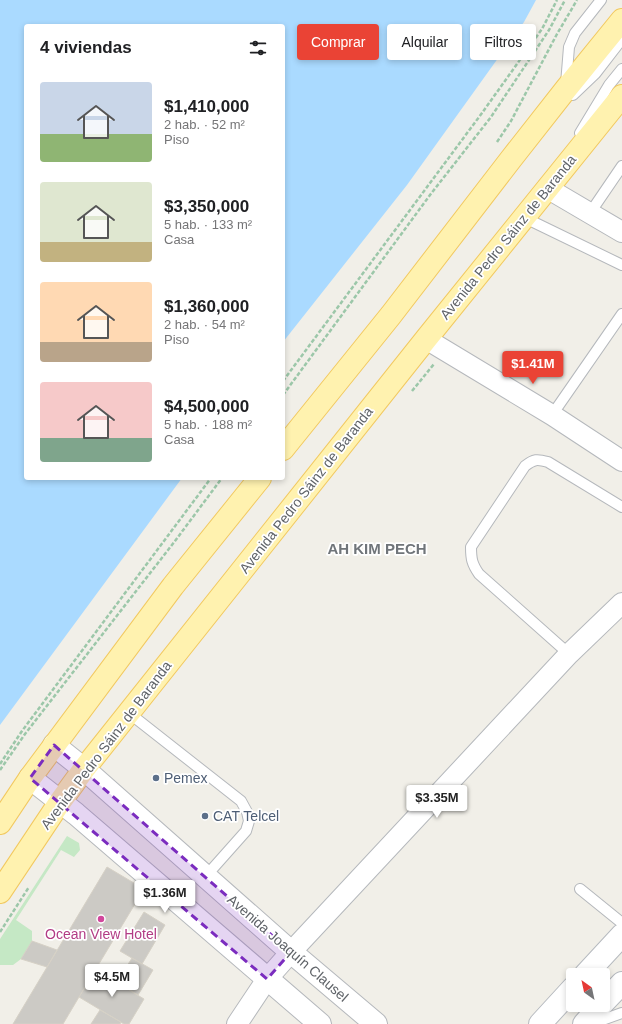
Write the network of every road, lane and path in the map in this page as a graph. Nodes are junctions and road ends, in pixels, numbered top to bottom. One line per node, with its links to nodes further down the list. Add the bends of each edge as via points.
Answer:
1 (557, 0): 20 (path, via 542,29 482,113)
2 (566, 0): 21 (path, via 491,117 430,195)
3 (577, 0): 10 (path, via 512,121)
4 (600, 0): 8 (lane, via 575,33 569,47)
5 (622, 20): 8 (main road)
6 (622, 40): 10 (lane, via 595,74)
7 (622, 68): 12 (lane, via 609,85)
8 (566, 89): 10 (main road)
9 (622, 96): 12 (main road, Avenida Pedro Sáinz de Baranda)
10 (502, 153): 24 (main road, via 391,315)
11 (622, 166): 13 (lane)
12 (547, 188): 13 (street); 14 (main road, Avenida Pedro Sáinz de Baranda)
13 (590, 213): 15 (street)
14 (523, 217): 16 (lane); 18 (main road, Avenida Pedro Sáinz de Baranda)
15 (622, 232)
16 (622, 265)
17 (622, 314): 23 (lane)
18 (426, 339): 19 (street); 32 (main road, Avenida Pedro Sáinz de Baranda)
19 (445, 350): 22 (path); 23 (street)
20 (285, 378)
21 (285, 392)
22 (410, 393)
23 (552, 415): 25 (street)
24 (285, 447)
25 (622, 461)
26 (209, 480): 34 (path)
27 (221, 480): 36 (path)
28 (258, 480): 33 (main road, via 173,586)
29 (622, 507): 31 (lane, via 548,462 540,459 532,461 524,466 471,547 471,558 479,574)
30 (622, 603): 31 (street)
31 (569, 654): 47 (street)
32 (129, 712): 35 (main road, Avenida Pedro Sáinz de Baranda); 40 (lane, via 241,801 247,812 249,821 246,831)
33 (54, 746): 35 (street, Avenida Joaquín Clausel); 37 (main road)
34 (0, 764)
35 (84, 769): 38 (main road, Avenida Pedro Sáinz de Baranda); 40 (street, Avenida Joaquín Clausel)
36 (0, 770)
37 (30, 778): 38 (street); 39 (main road)
38 (60, 802): 43 (main road, Avenida Pedro Sáinz de Baranda); 49 (street)
39 (0, 823)
40 (206, 876): 47 (street, Avenida Joaquín Clausel)
41 (29, 886): 45 (path)
42 (580, 889): 44 (lane)
43 (0, 892)
44 (622, 923)
45 (0, 932)
46 (622, 935): 48 (street)
47 (291, 952): 49 (street); 57 (street, Avenida Joaquín Clausel)
48 (591, 968)
49 (267, 979): 55 (street); 56 (street)
50 (622, 983): 52 (street)
51 (566, 996): 58 (street)
52 (610, 996)
53 (595, 1012): 59 (street)
54 (622, 1013): 60 (lane)
55 (237, 1024)
56 (320, 1024)
57 (376, 1024)
58 (540, 1024)
59 (584, 1024)
60 (591, 1024)

